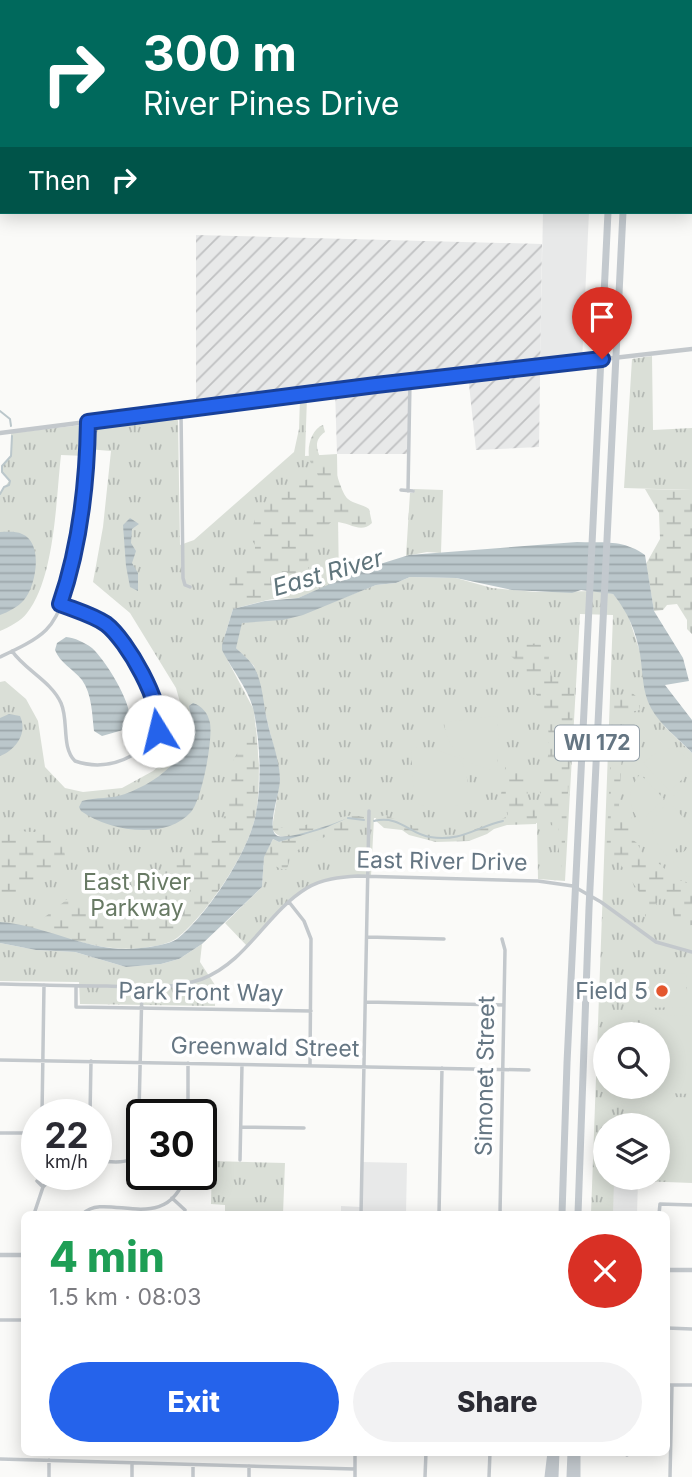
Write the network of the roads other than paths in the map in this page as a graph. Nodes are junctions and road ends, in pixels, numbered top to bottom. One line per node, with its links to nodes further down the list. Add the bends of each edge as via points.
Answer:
1 (608, 214): 58 (highway, WI 172)
2 (624, 214): 59 (highway, WI 172)
3 (692, 349): 4 (street)
4 (410, 381): 5 (street); 8 (street, via 411,491)
5 (181, 411): 6 (street); 9 (street, via 183,578)
6 (88, 422): 7 (street); 10 (street, via 79,533)
7 (0, 433)
8 (401, 490)
9 (190, 587)
10 (60, 604): 11 (street, via 47,629); 11 (street, via 103,622 124,646 158,712 159,727 150,742 118,762 75,761 68,750 59,699)
11 (12, 651): 12 (street)
12 (0, 657)
13 (369, 811): 14 (street)
14 (368, 876): 15 (street, East River Drive, via 320,882); 16 (street); 19 (street, East River Drive, via 573,886 656,942)
15 (289, 902): 23 (street, East River Drive, via 240,955 216,972 169,988); 27 (street, via 311,939)
16 (367, 937): 17 (street); 24 (street)
17 (444, 939)
18 (502, 939): 25 (street, Simonet Street)
19 (692, 952)
20 (0, 984): 21 (street, East River Drive)
21 (44, 985): 22 (street, East River Drive); 29 (street)
22 (76, 986): 23 (street, East River Drive); 26 (street, Park Front Way, via 76,1007)
23 (142, 987): 26 (street)
24 (366, 1002): 25 (street); 35 (street)
25 (503, 1005): 37 (street, Simonet Street)
26 (142, 1008): 27 (street, Park Front Way); 31 (street)
27 (311, 1011): 34 (street)
28 (0, 1060): 29 (street, Greenwald Street)
29 (43, 1060): 30 (street, Greenwald Street); 39 (street)
30 (91, 1061): 31 (street, Greenwald Street); 40 (street)
31 (140, 1062): 32 (street, Greenwald Street); 47 (street, via 137,1156)
32 (188, 1063): 33 (street, Greenwald Street); 41 (street)
33 (242, 1064): 34 (street, Greenwald Street); 42 (street)
34 (310, 1066): 35 (street, Greenwald Street)
35 (365, 1067): 36 (street, Greenwald Street); 55 (street)
36 (442, 1068): 37 (street, Greenwald Street); 56 (street)
37 (502, 1070): 38 (street, Greenwald Street); 57 (street, Simonet Street)
38 (529, 1070)
39 (42, 1099)
40 (90, 1099)
41 (188, 1099)
42 (241, 1127): 43 (street); 46 (street)
43 (304, 1128)
44 (0, 1133): 45 (street)
45 (21, 1133)
46 (240, 1160)
47 (112, 1161)
48 (42, 1190): 53 (street)
49 (179, 1190): 50 (street)
50 (172, 1198): 52 (street); 54 (street, via 158,1208)
51 (692, 1205): 60 (street, via 660,1204)
52 (185, 1210)
53 (35, 1211)
54 (88, 1211)
55 (361, 1211)
56 (439, 1211)
57 (500, 1211)
58 (562, 1211)
59 (578, 1211)
60 (659, 1211)
61 (0, 1255): 62 (street)
62 (21, 1255)
63 (670, 1270): 64 (street)
64 (692, 1270)
65 (0, 1320): 66 (street)
66 (21, 1320)
67 (670, 1328): 68 (street)
68 (692, 1329)
69 (670, 1385): 70 (street)
70 (692, 1385)
71 (355, 1456): 85 (street)
72 (426, 1456): 92 (street)
73 (490, 1456): 93 (street)
74 (552, 1456): 94 (highway)
75 (553, 1456): 95 (highway)
76 (571, 1456): 96 (highway)
77 (577, 1456): 97 (highway)
78 (669, 1456): 98 (street)
79 (0, 1459): 80 (street)
80 (49, 1460): 81 (street); 86 (street)
81 (132, 1464): 82 (street); 87 (street)
82 (194, 1465): 83 (street); 88 (street)
83 (249, 1466): 84 (street); 89 (street)
84 (303, 1468): 85 (street); 90 (street)
85 (355, 1469): 91 (street)
86 (49, 1477)
87 (132, 1477)
88 (193, 1477)
89 (249, 1477)
90 (302, 1477)
91 (355, 1477)
92 (425, 1477)
93 (489, 1477)
94 (548, 1477)
95 (555, 1477)
96 (569, 1477)
97 (577, 1477)
98 (670, 1477)

